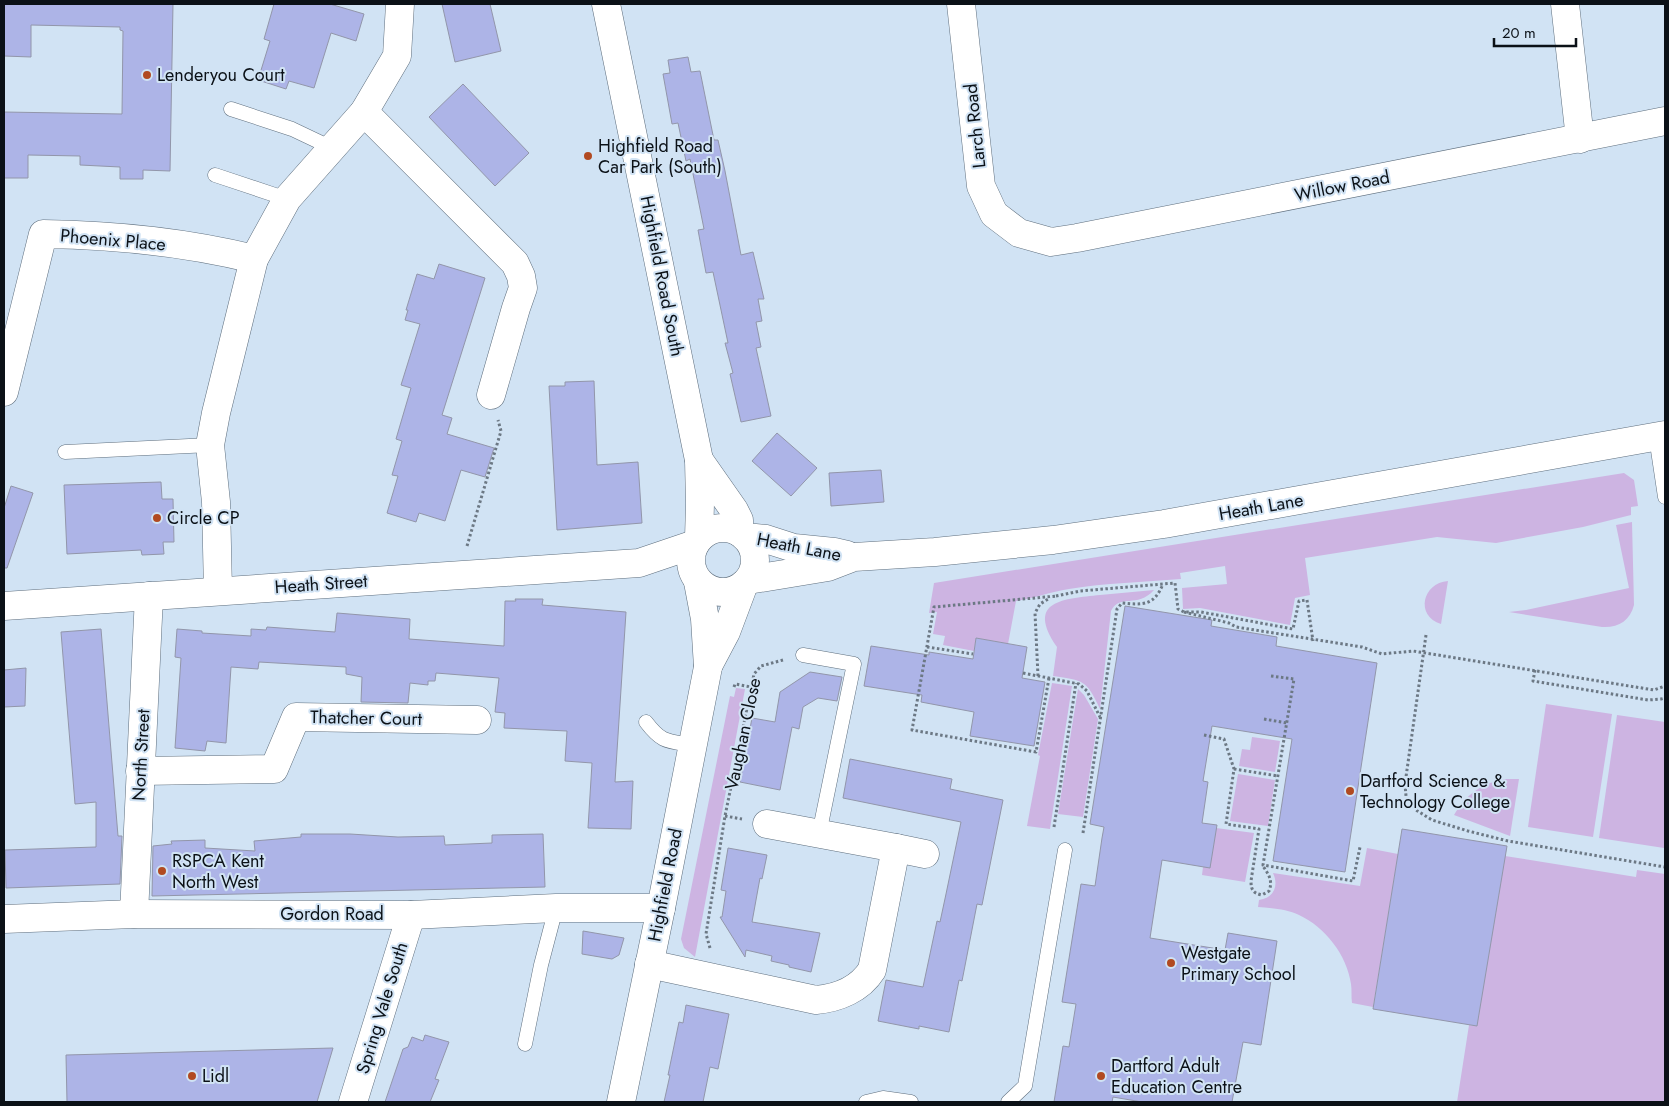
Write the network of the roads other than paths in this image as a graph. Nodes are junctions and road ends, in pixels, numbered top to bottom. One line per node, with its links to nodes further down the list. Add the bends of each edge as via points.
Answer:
1 (400, 4): 6 (street, via 397,56)
2 (606, 4): 19 (street, Highfield Road South)
3 (961, 4): 12 (street, Larch Road, via 981,186 994,214)
4 (1565, 4): 8 (street)
5 (231, 109): 9 (lane, via 292,129)
6 (364, 112): 9 (street); 15 (street, via 515,263 521,276 523,288)
7 (1665, 122): 8 (street, Willow Road)
8 (1580, 139): 12 (street, Willow Road, via 1077,238 1051,242)
9 (332, 148): 11 (street)
10 (215, 175): 11 (lane)
11 (287, 199): 13 (street)
12 (1019, 233)
13 (254, 259): 14 (street, Phoenix Place, via 214,249 116,237 44,234); 17 (street)
14 (4, 392)
15 (491, 395)
16 (1661, 436): 20 (lane); 23 (street, Heath Lane, via 1164,524 1034,542)
17 (210, 445): 18 (lane); 27 (street, via 216,502)
18 (65, 452)
19 (699, 460): 21 (street, Highfield Road South, via 734,510); 22 (street, Highfield Road South)
20 (1665, 497)
21 (742, 534): 22 (street, via 729,528 718,528 707,531); 23 (street, Heath Lane, via 794,548); 26 (street, via 752,546 755,558 754,569)
22 (697, 541): 24 (street, Heath Street); 25 (street, via 690,561)
23 (854, 557): 26 (street, Heath Lane, via 828,567)
24 (639, 563): 25 (street, Heath Street); 27 (street, Heath Street)
25 (697, 579): 26 (street, via 716,592 736,590); 31 (street, Highfield Road, via 705,619)
26 (746, 582): 31 (street, Highfield Road)
27 (218, 591): 28 (street, Heath Street)
28 (149, 596): 29 (street, Heath Street); 35 (street, North Street)
29 (4, 606)
30 (803, 655): 37 (lane, via 854,664)
31 (708, 668): 34 (street, Highfield Road)
32 (477, 720): 35 (street, Thatcher Court, via 296,716 274,770)
33 (646, 722): 34 (lane, via 657,736 669,742)
34 (693, 745): 42 (street, Highfield Road)
35 (140, 772): 43 (street, North Street)
36 (767, 824): 37 (street)
37 (819, 834): 38 (street)
38 (896, 848): 40 (street); 46 (street, via 872,970 866,979 841,995 816,1000)
39 (1065, 850): 52 (lane, via 1025,1086)
40 (925, 854)
41 (556, 908): 42 (street, Gordon Road); 44 (street, Gordon Road); 47 (lane)
42 (661, 908): 46 (street, Highfield Road)
43 (134, 914): 44 (street, Gordon Road); 45 (street, Gordon Road)
44 (411, 915): 48 (street, Spring Vale South)
45 (4, 919)
46 (649, 964): 49 (street, Highfield Road)
47 (525, 1044)
48 (353, 1102)
49 (621, 1102)
50 (866, 1102): 51 (lane, via 883,1098)
51 (911, 1102)
52 (1008, 1102)

